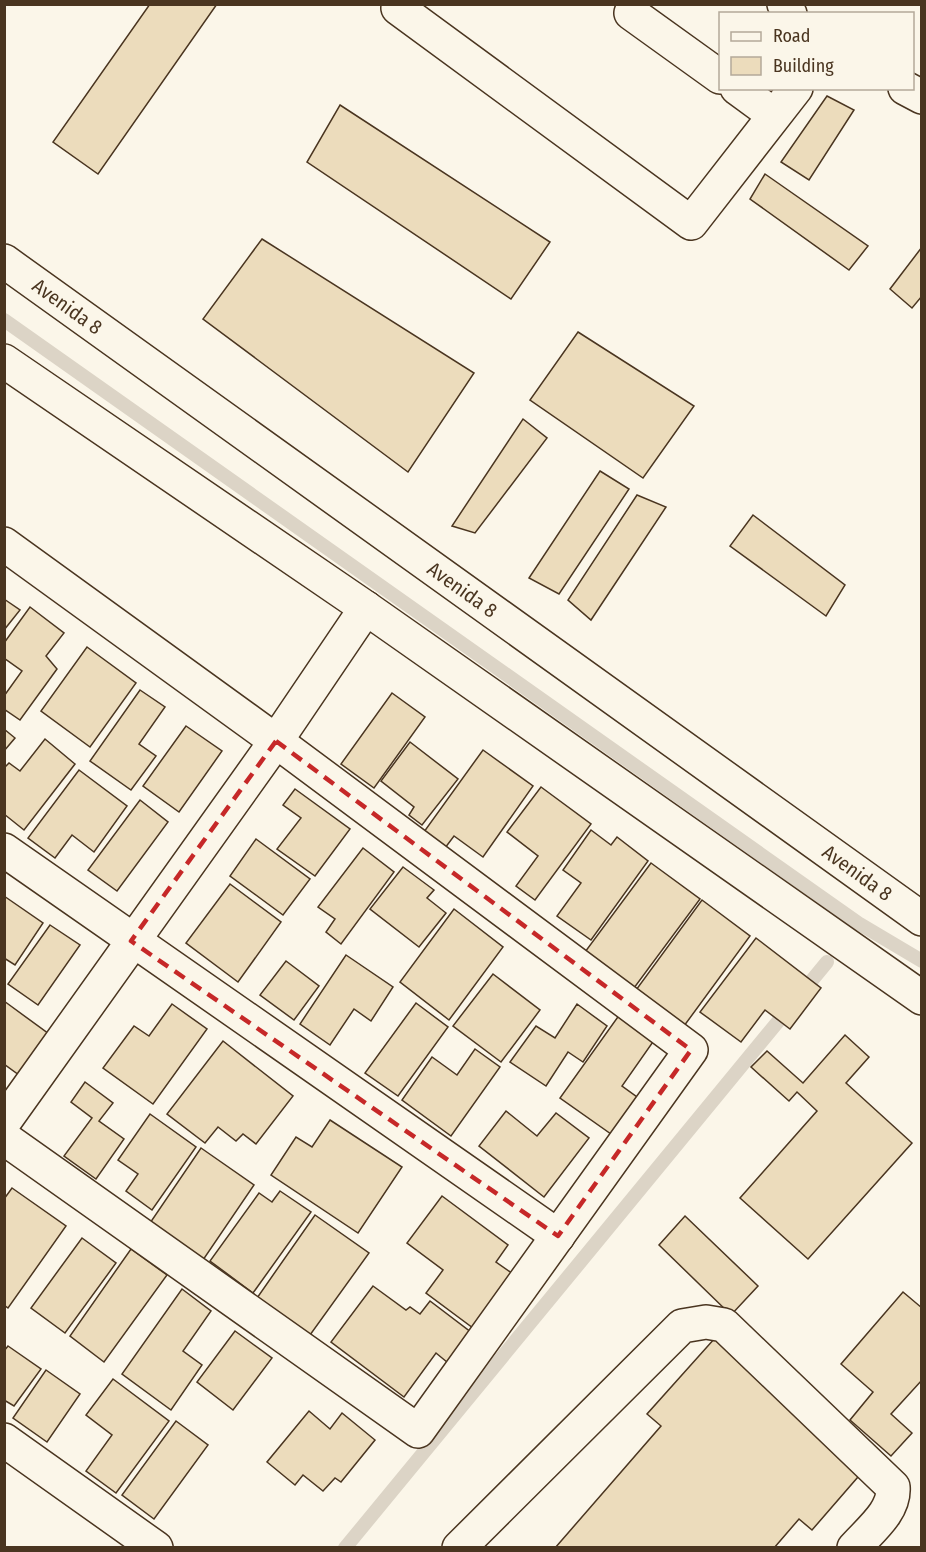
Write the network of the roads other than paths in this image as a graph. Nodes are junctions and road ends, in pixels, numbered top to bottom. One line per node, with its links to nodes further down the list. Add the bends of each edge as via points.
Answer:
1 (398, 8): 6 (street, via 691,223)
2 (631, 13): 3 (street)
3 (719, 76)
4 (740, 90): 6 (street)
5 (794, 90): 6 (street)
6 (774, 115)
7 (4, 261): 13 (street, Avenida 8)
8 (4, 361): 10 (street)
9 (4, 544): 11 (street)
10 (366, 608): 11 (street); 15 (street)
11 (276, 741): 14 (street); 18 (street, via 691,1050)
12 (4, 850): 14 (street)
13 (921, 919)
14 (131, 941): 16 (street); 18 (street)
15 (921, 998)
16 (4, 1122)
17 (4, 1138): 18 (street, via 418,1431)
18 (558, 1236)
19 (4, 1440): 20 (street)
20 (156, 1548)
21 (459, 1548): 22 (street, via 682,1326 706,1322 724,1325 893,1487 889,1509)
22 (854, 1548)

